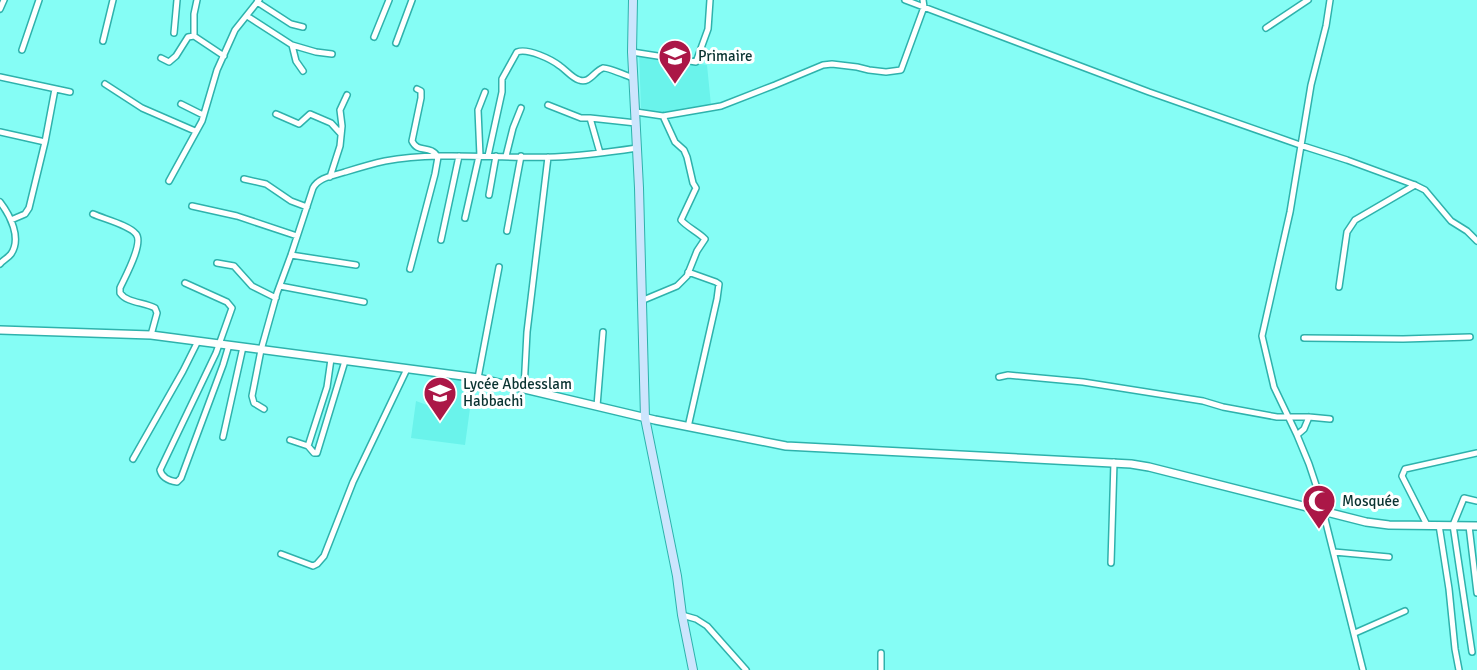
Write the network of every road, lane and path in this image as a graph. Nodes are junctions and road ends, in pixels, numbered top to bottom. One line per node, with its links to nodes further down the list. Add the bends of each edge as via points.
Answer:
1 (4, 0): 16 (street)
2 (39, 0): 26 (street)
3 (113, 0): 23 (street)
4 (177, 0): 20 (street)
5 (197, 0): 21 (street)
6 (389, 0): 22 (street)
7 (412, 0): 24 (street)
8 (633, 0): 27 (main road)
9 (710, 0): 27 (street, via 708,29 696,62)
10 (905, 0): 15 (street)
11 (923, 0): 15 (street)
12 (1308, 0): 19 (street)
13 (1330, 0): 53 (street)
14 (258, 1): 17 (street); 18 (street, via 291,24)
15 (924, 7): 46 (street, via 901,70 823,64 721,106); 53 (street)
16 (0, 9)
17 (247, 16): 25 (street); 29 (street, via 235,30)
18 (303, 27)
19 (1266, 28)
20 (174, 33)
21 (194, 36): 29 (street); 30 (street, via 188,37 169,62)
22 (374, 37)
23 (103, 41)
24 (396, 43)
25 (292, 45): 28 (street); 31 (street)
26 (22, 50)
27 (632, 52): 33 (main road)
28 (332, 54)
29 (224, 56): 45 (street)
30 (161, 58)
31 (303, 71)
32 (0, 77): 35 (street)
33 (633, 78): 43 (main road); 58 (street, via 602,68 590,79 578,80 537,54 517,52 502,79)
34 (105, 84): 49 (street, via 142,108)
35 (55, 89): 37 (street); 52 (street)
36 (417, 89): 62 (street, via 421,98 412,141 418,148 434,151)
37 (70, 92)
38 (484, 92): 57 (street, via 478,110)
39 (347, 95): 51 (street, via 340,110)
40 (181, 104): 45 (street)
41 (548, 105): 47 (street)
42 (521, 108): 60 (street)
43 (636, 112): 46 (street); 48 (main road)
44 (276, 114): 51 (street, via 299,124 310,114 331,123)
45 (202, 115): 49 (street)
46 (663, 116): 85 (street, via 675,142 684,150 696,188 681,220 705,239)
47 (590, 118): 48 (street); 55 (street)
48 (636, 123): 54 (main road)
49 (195, 131): 66 (street)
50 (0, 132): 52 (street)
51 (341, 134): 64 (street)
52 (45, 142): 74 (street, via 29,208)
53 (1300, 145): 67 (street); 110 (street, via 1290,212 1262,336 1274,387)
54 (637, 148): 55 (street); 90 (main road)
55 (600, 153): 63 (street)
56 (459, 156): 57 (street); 62 (street); 77 (street)
57 (479, 156): 58 (street); 73 (street)
58 (488, 156): 59 (street)
59 (496, 156): 60 (street); 68 (street)
60 (506, 156): 61 (street)
61 (521, 156): 63 (street); 75 (street)
62 (438, 157): 64 (street, via 383,161); 84 (street)
63 (548, 157): 107 (street)
64 (330, 177): 71 (street, via 316,182)
65 (244, 179): 71 (street, via 266,184)
66 (169, 181)
67 (1415, 185): 78 (street); 88 (street, via 1355,219 1347,232)
68 (489, 195)
69 (0, 202): 74 (street)
70 (192, 206): 76 (street)
71 (307, 207): 76 (street)
72 (93, 214): 94 (street, via 125,227 139,238 120,293 155,308)
73 (465, 218)
74 (11, 220): 81 (street, via 15,231 13,249)
75 (507, 231)
76 (297, 236): 79 (street)
77 (441, 240)
78 (1477, 241)
79 (291, 255): 82 (street); 87 (street)
80 (217, 263): 89 (street, via 234,266 252,286)
81 (0, 264)
82 (356, 265)
83 (499, 267): 106 (street)
84 (411, 269)
85 (688, 272): 90 (street, via 677,286); 114 (street, via 718,284)
86 (185, 283): 98 (street, via 232,308)
87 (280, 286): 89 (street); 91 (street)
88 (1339, 287)
89 (276, 298): 101 (street)
90 (641, 301): 112 (main road)
91 (364, 302)
92 (0, 330): 94 (street)
93 (603, 332): 108 (street)
94 (151, 335): 97 (street)
95 (1470, 337): 96 (street)
96 (1304, 338)
97 (198, 341): 98 (street); 120 (street)
98 (218, 344): 99 (street); 99 (street, via 160,470 171,481 178,481 183,471)
99 (229, 345): 100 (street)
100 (243, 347): 101 (street); 116 (street)
101 (261, 350): 102 (street); 109 (street, via 252,396 254,403)
102 (331, 359): 103 (street); 118 (street, via 327,387)
103 (345, 361): 104 (street); 118 (street, via 317,453)
104 (407, 369): 106 (street); 129 (street, via 353,482 324,556 313,566)
105 (999, 377): 110 (street, via 1083,382)
106 (478, 378): 107 (street)
107 (524, 389): 108 (street)
108 (597, 406): 112 (street)
109 (264, 409)
110 (1289, 417): 111 (street); 115 (street)
111 (1308, 417): 113 (street); 115 (street)
112 (645, 418): 114 (street); 134 (main road)
113 (1330, 419)
114 (688, 427): 121 (street, via 791,447)
115 (1297, 435): 123 (street)
116 (223, 437)
117 (290, 440): 118 (street)
118 (308, 446)
119 (1477, 453): 124 (street, via 1405,470 1402,476)
120 (133, 459)
121 (1114, 462): 123 (street, via 1149,467); 131 (street)
122 (1477, 501): 126 (street, via 1464,498)
123 (1325, 512): 124 (street, via 1382,524); 128 (street)
124 (1427, 525): 125 (street)
125 (1439, 525): 126 (street); 142 (street)
126 (1453, 525): 127 (street); 136 (street)
127 (1473, 526): 132 (street)
128 (1334, 552): 130 (street); 135 (street)
129 (281, 554)
130 (1389, 557)
131 (1111, 563)
132 (1477, 593)
133 (1405, 611): 135 (street)
134 (682, 615): 138 (main road); 139 (street, via 707,626)
135 (1355, 633): 141 (street)
136 (1472, 652)
137 (881, 653): 140 (street)
138 (693, 670)
139 (746, 670)
140 (881, 670)
141 (1363, 670)
142 (1459, 670)

